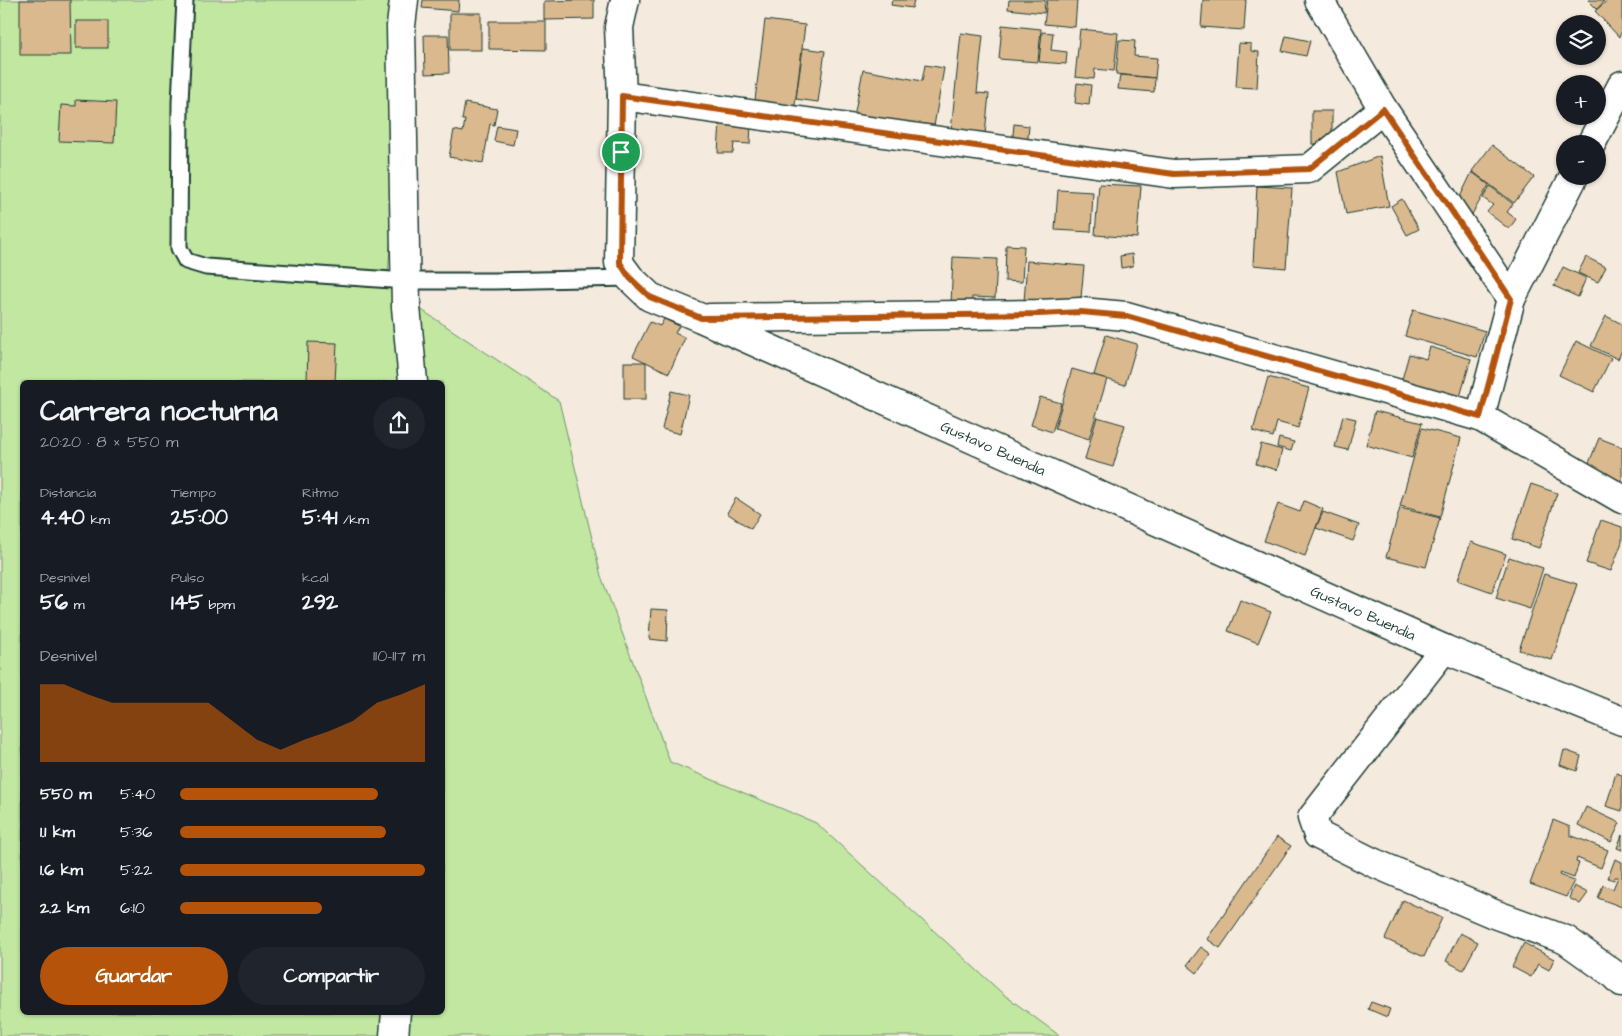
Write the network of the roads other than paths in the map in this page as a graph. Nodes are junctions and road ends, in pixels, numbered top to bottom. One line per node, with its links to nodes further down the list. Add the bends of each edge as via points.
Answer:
1 (185, 0): 11 (lane, via 180,102 179,248 186,262 206,267)
2 (404, 0): 11 (street)
3 (624, 0): 6 (street, Gustavo Buendia, via 619,27)
4 (1319, 0): 7 (street)
5 (1622, 85): 8 (street)
6 (622, 96): 7 (street, via 1174,174 1309,169); 10 (street, Gustavo Buendia, via 620,263)
7 (1383, 109): 12 (street)
8 (1596, 135)
9 (1569, 185): 12 (street)
10 (630, 278): 11 (lane); 13 (street, Gustavo Buendia, via 650,297)
11 (406, 280): 14 (street)
12 (1511, 299): 15 (street)
13 (701, 318): 15 (street, via 1081,312 1126,316); 17 (street, Gustavo Buendia)
14 (413, 380)
15 (1480, 417): 16 (street)
16 (1622, 499)
17 (1444, 649): 18 (street, Gustavo Buendia); 19 (street, via 1312,818 1318,835 1372,862 1494,914 1566,940)
18 (1622, 721)
19 (1622, 982)
20 (396, 1015): 21 (street)
21 (394, 1036)

